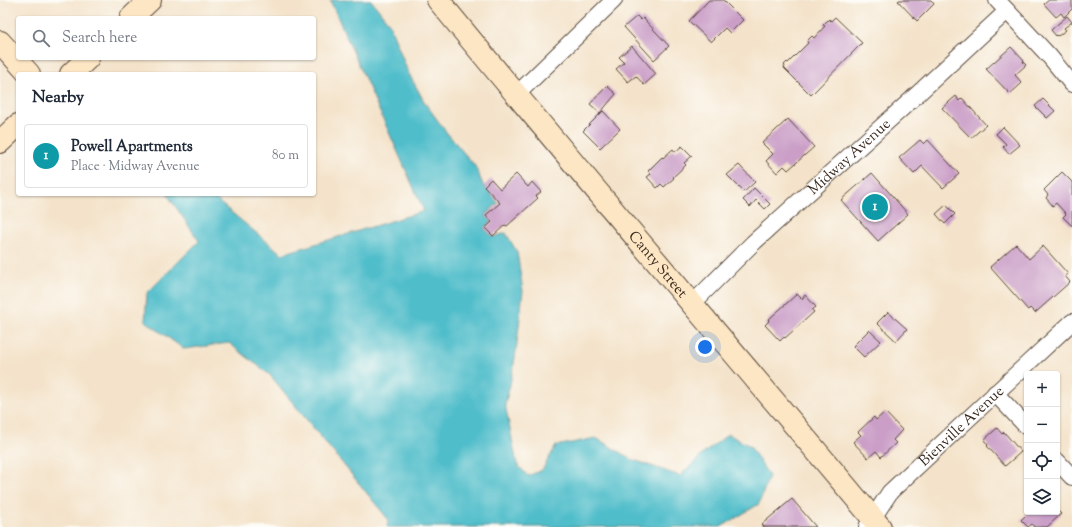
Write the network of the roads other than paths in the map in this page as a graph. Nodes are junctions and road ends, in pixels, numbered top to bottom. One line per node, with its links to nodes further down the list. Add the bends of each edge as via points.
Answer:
1 (150, 0): 5 (street)
2 (438, 0): 13 (street, Canty Street)
3 (614, 0): 13 (street)
4 (1002, 5): 12 (street); 16 (street, Midway Avenue, via 909,102 725,269)
5 (133, 16)
6 (0, 42): 8 (street)
7 (16, 60): 10 (street)
8 (16, 60)
9 (86, 60): 11 (street)
10 (27, 72)
11 (73, 72)
12 (1072, 84)
13 (516, 95): 16 (street, Canty Street)
14 (16, 127): 15 (street)
15 (0, 142)
16 (693, 304): 22 (street, Canty Street)
17 (1072, 322): 18 (street, Bienville Avenue)
18 (995, 393): 19 (street); 22 (street, Bienville Avenue, via 890,492)
19 (1024, 424)
20 (1060, 464): 21 (street)
21 (1072, 477)
22 (873, 524)

